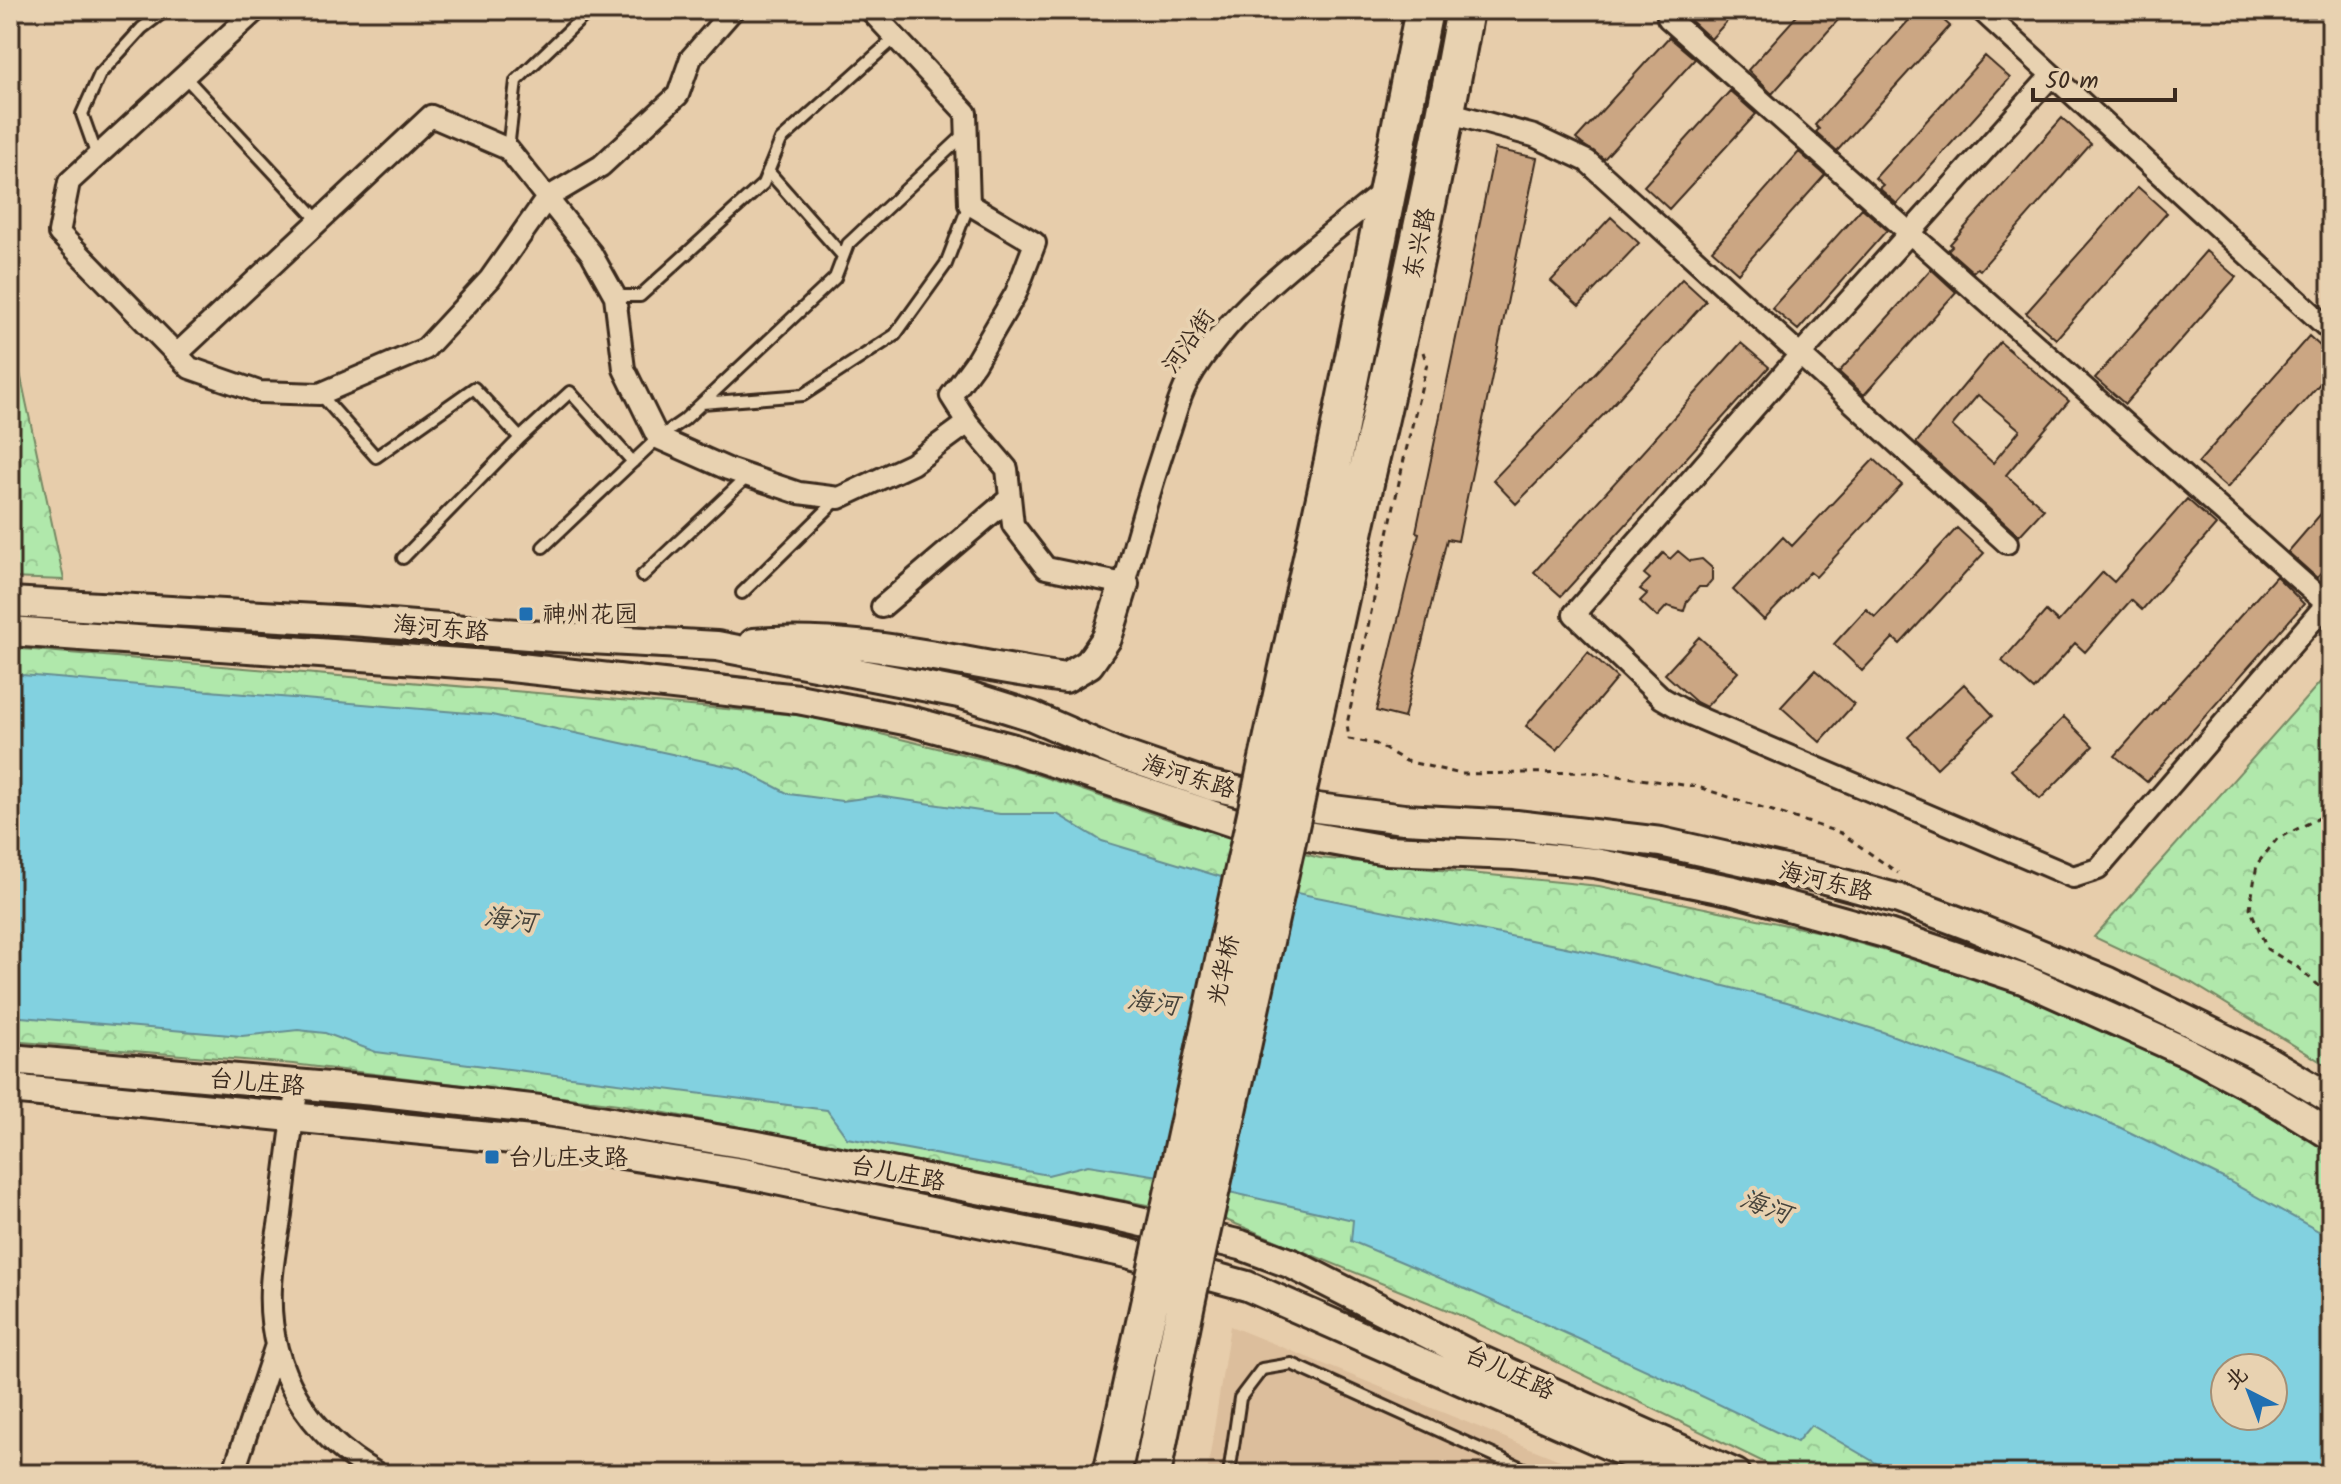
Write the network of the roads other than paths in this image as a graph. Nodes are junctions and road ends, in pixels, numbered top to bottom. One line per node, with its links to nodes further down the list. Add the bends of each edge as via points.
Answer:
1 (166, 10): 16 (lane, via 100,74 82,114)
2 (256, 10): 12 (street)
3 (590, 10): 15 (lane, via 516,81)
4 (733, 10): 19 (street, via 691,58 678,95 601,166)
5 (870, 10): 10 (street)
6 (1424, 10): 18 (highway, 东兴路)
7 (1465, 10): 13 (highway, 东兴路)
8 (1981, 10): 11 (street)
9 (1668, 18): 22 (street)
10 (896, 37): 14 (street, via 966,113); 17 (lane, via 781,140)
11 (2052, 75): 22 (street); 25 (street)
12 (184, 76): 16 (street); 21 (lane)
13 (1447, 112): 27 (street, via 1534,136 1587,161); 35 (highway, 东兴路)
14 (967, 132): 20 (street); 23 (lane, via 848,244)
15 (508, 149): 19 (street); 21 (street, via 431,116)
16 (97, 156): 26 (street, via 69,182 59,233)
17 (768, 171): 23 (lane); 24 (lane, via 763,184 640,296)
18 (1388, 188): 34 (highway, 东兴路); 43 (street, 河沿街, via 1309,252 1209,347 1186,384)
19 (547, 198): 24 (street, via 591,253); 28 (street, via 490,279 425,349)
20 (969, 204): 29 (lane, via 946,264 895,335 803,395); 30 (street, via 1035,243 1016,293 951,396)
21 (319, 221): 26 (street)
22 (1910, 233): 27 (street); 45 (street)
23 (843, 256): 29 (lane, via 835,278)
24 (615, 296): 32 (street, via 624,369)
25 (2331, 331)
26 (177, 354): 28 (street, via 190,368 259,392)
27 (1799, 356): 39 (street); 45 (street, via 1574,614 1662,698 1690,714 2073,877 2098,869)
28 (320, 394): 31 (lane, via 376,457 474,388)
29 (702, 403): 32 (lane)
30 (968, 423): 37 (street, via 912,464); 38 (street, via 1007,469)
31 (520, 438): 33 (lane, via 570,392); 41 (lane)
32 (658, 438): 33 (lane); 36 (street)
33 (633, 462): 40 (lane)
34 (1332, 466): 59 (highway, 光华桥, bridge)
35 (1367, 474): 60 (highway, 光华桥, bridge)
36 (748, 476): 37 (street, via 799,493); 42 (lane)
37 (839, 498): 44 (lane)
38 (1010, 498): 43 (street, via 1013,525 1046,568); 47 (street)
39 (2007, 543)
40 (543, 547)
41 (403, 558)
42 (642, 576)
43 (1124, 584): 49 (main road, via 1107,638 1089,664 1065,678 883,647 796,639)
44 (742, 593)
45 (2329, 601)
46 (10, 602): 49 (main road, 海河东路)
47 (882, 607)
48 (10, 631): 55 (main road, 海河东路, via 502,666 798,699 1014,749 1235,823 1386,850 1595,863 1734,891 2023,979 2188,1053)
49 (717, 646): 53 (main road, 海河东路, via 959,693 1227,790 1404,819 1516,825 1661,842 1899,899 2108,982 2256,1054)
50 (10, 1059): 51 (main road, 台儿庄路)
51 (298, 1086): 54 (street); 64 (main road, 台儿庄路, via 540,1110 752,1145 1241,1245 1292,1264 1480,1360)
52 (10, 1089): 54 (main road, 台儿庄路)
53 (2331, 1099)
54 (293, 1116): 56 (street, via 271,1289); 63 (main road, 台儿庄路, via 552,1143 743,1173 1127,1253 1247,1286)
55 (2331, 1135)
56 (276, 1345): 57 (street); 58 (street, via 292,1389 310,1417 349,1458)
57 (233, 1474)
58 (378, 1474)
59 (1112, 1474)
60 (1152, 1474)
61 (1229, 1474): 62 (lane, via 1240,1398 1262,1369 1292,1364)
62 (1535, 1474)
63 (1674, 1474)
64 (1736, 1474)

